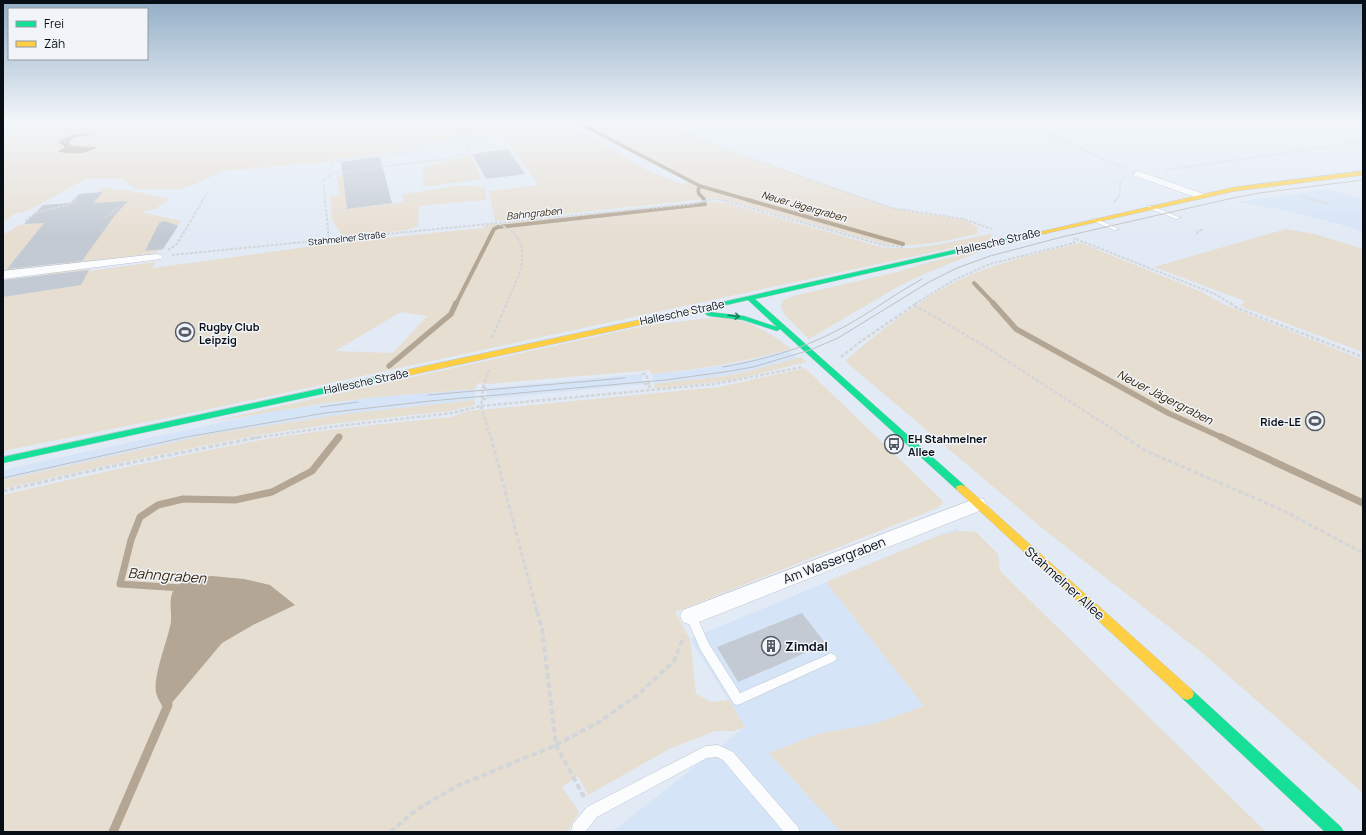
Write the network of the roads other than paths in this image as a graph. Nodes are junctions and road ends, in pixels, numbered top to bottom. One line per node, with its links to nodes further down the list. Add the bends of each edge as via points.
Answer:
1 (1134, 172): 3 (street)
2 (1363, 173): 3 (street, Hallesche Straße, via 1242,188)
3 (1201, 196): 4 (street, Hallesche Straße)
4 (1150, 207): 5 (lane); 6 (street, Hallesche Straße)
5 (1178, 218)
6 (1095, 220): 7 (lane); 10 (street, Hallesche Straße)
7 (1116, 229)
8 (157, 257): 9 (street)
9 (3, 275)
10 (750, 298): 11 (street, Hallesche Straße); 12 (street, Stahmelner Allee)
11 (681, 313): 12 (street, Stahmelner Allee, one-way to 12, via 740,316); 13 (street, Hallesche Straße)
12 (792, 337): 14 (street, Stahmelner Allee)
13 (3, 460)
14 (977, 504): 15 (street, Am Wassergraben); 19 (street, Stahmelner Allee)
15 (691, 616): 16 (lane, via 704,646 738,700)
16 (831, 658)
17 (578, 832): 18 (lane, via 592,812 706,752 718,751 728,756)
18 (793, 832)
19 (1336, 832)

